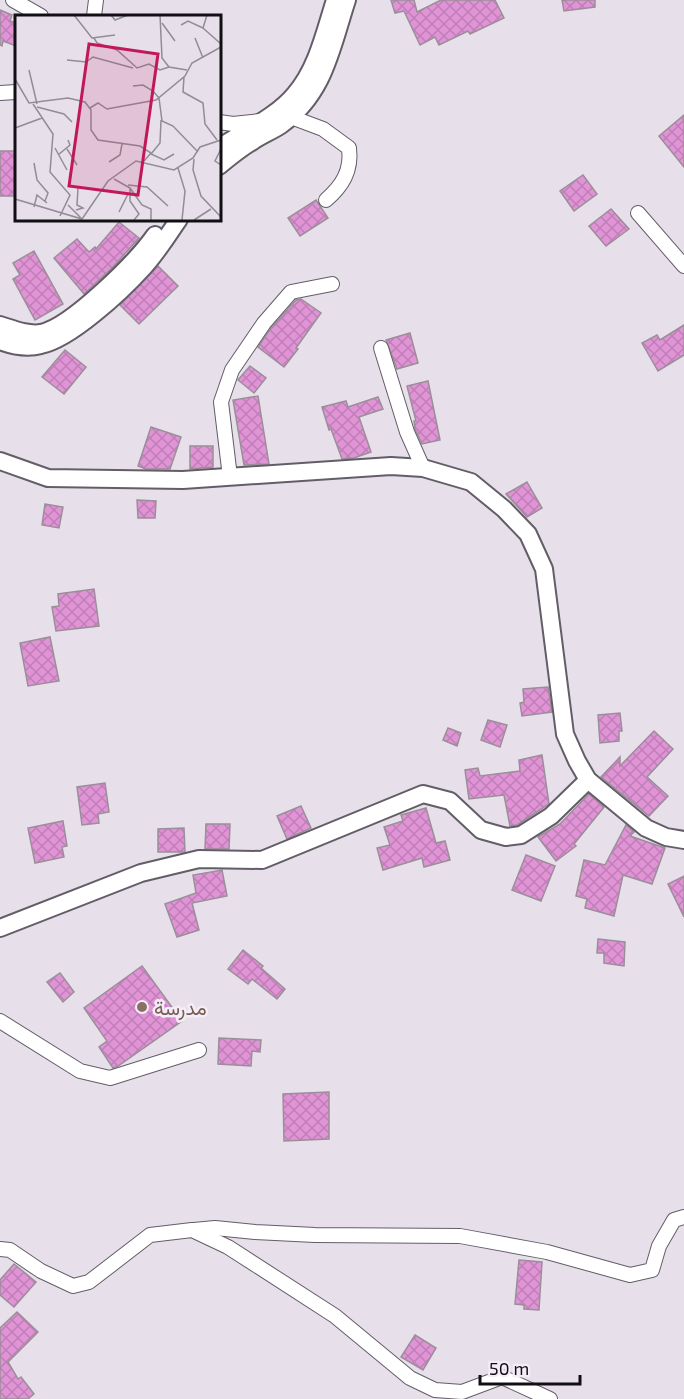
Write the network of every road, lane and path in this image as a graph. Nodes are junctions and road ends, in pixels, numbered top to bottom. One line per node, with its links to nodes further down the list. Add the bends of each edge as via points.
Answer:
1 (13, 0): 4 (street)
2 (335, 0): 8 (street, via 311,69 296,93 260,121)
3 (347, 0): 7 (street, via 322,78 312,96)
4 (39, 15)
5 (15, 92): 6 (street)
6 (0, 93)
7 (291, 117): 9 (street); 11 (street, via 323,129 349,148 346,176)
8 (223, 128): 9 (street); 10 (street)
9 (253, 141): 10 (street)
10 (223, 157)
11 (326, 201)
12 (638, 213): 15 (street)
13 (165, 220): 17 (street, via 122,274 65,322 38,333)
14 (178, 220): 17 (street, via 143,268 75,329 43,345 29,347 12,346)
15 (684, 266)
16 (332, 284): 21 (street, via 291,292 232,370 221,402)
17 (2, 333)
18 (381, 348): 20 (street)
19 (0, 461): 21 (street, via 48,478)
20 (423, 468): 21 (street, via 392,466); 22 (street, via 471,482 528,534 544,569 565,734)
21 (230, 477)
22 (588, 780): 23 (street, via 646,828); 24 (street, via 551,816 521,835 506,837 481,830 450,801 423,794 262,860 199,859 141,873)
23 (684, 840)
24 (0, 928)
25 (0, 1021): 26 (street, via 80,1071 110,1078)
26 (199, 1050)
27 (684, 1217): 28 (street, via 674,1220 659,1246 652,1270 630,1275 547,1252 460,1236)
28 (192, 1230): 29 (street, via 150,1235 89,1282 72,1286 10,1250); 30 (street, via 228,1247 335,1316 410,1378 435,1390 462,1392 502,1377)
29 (0, 1249)
30 (550, 1399)

